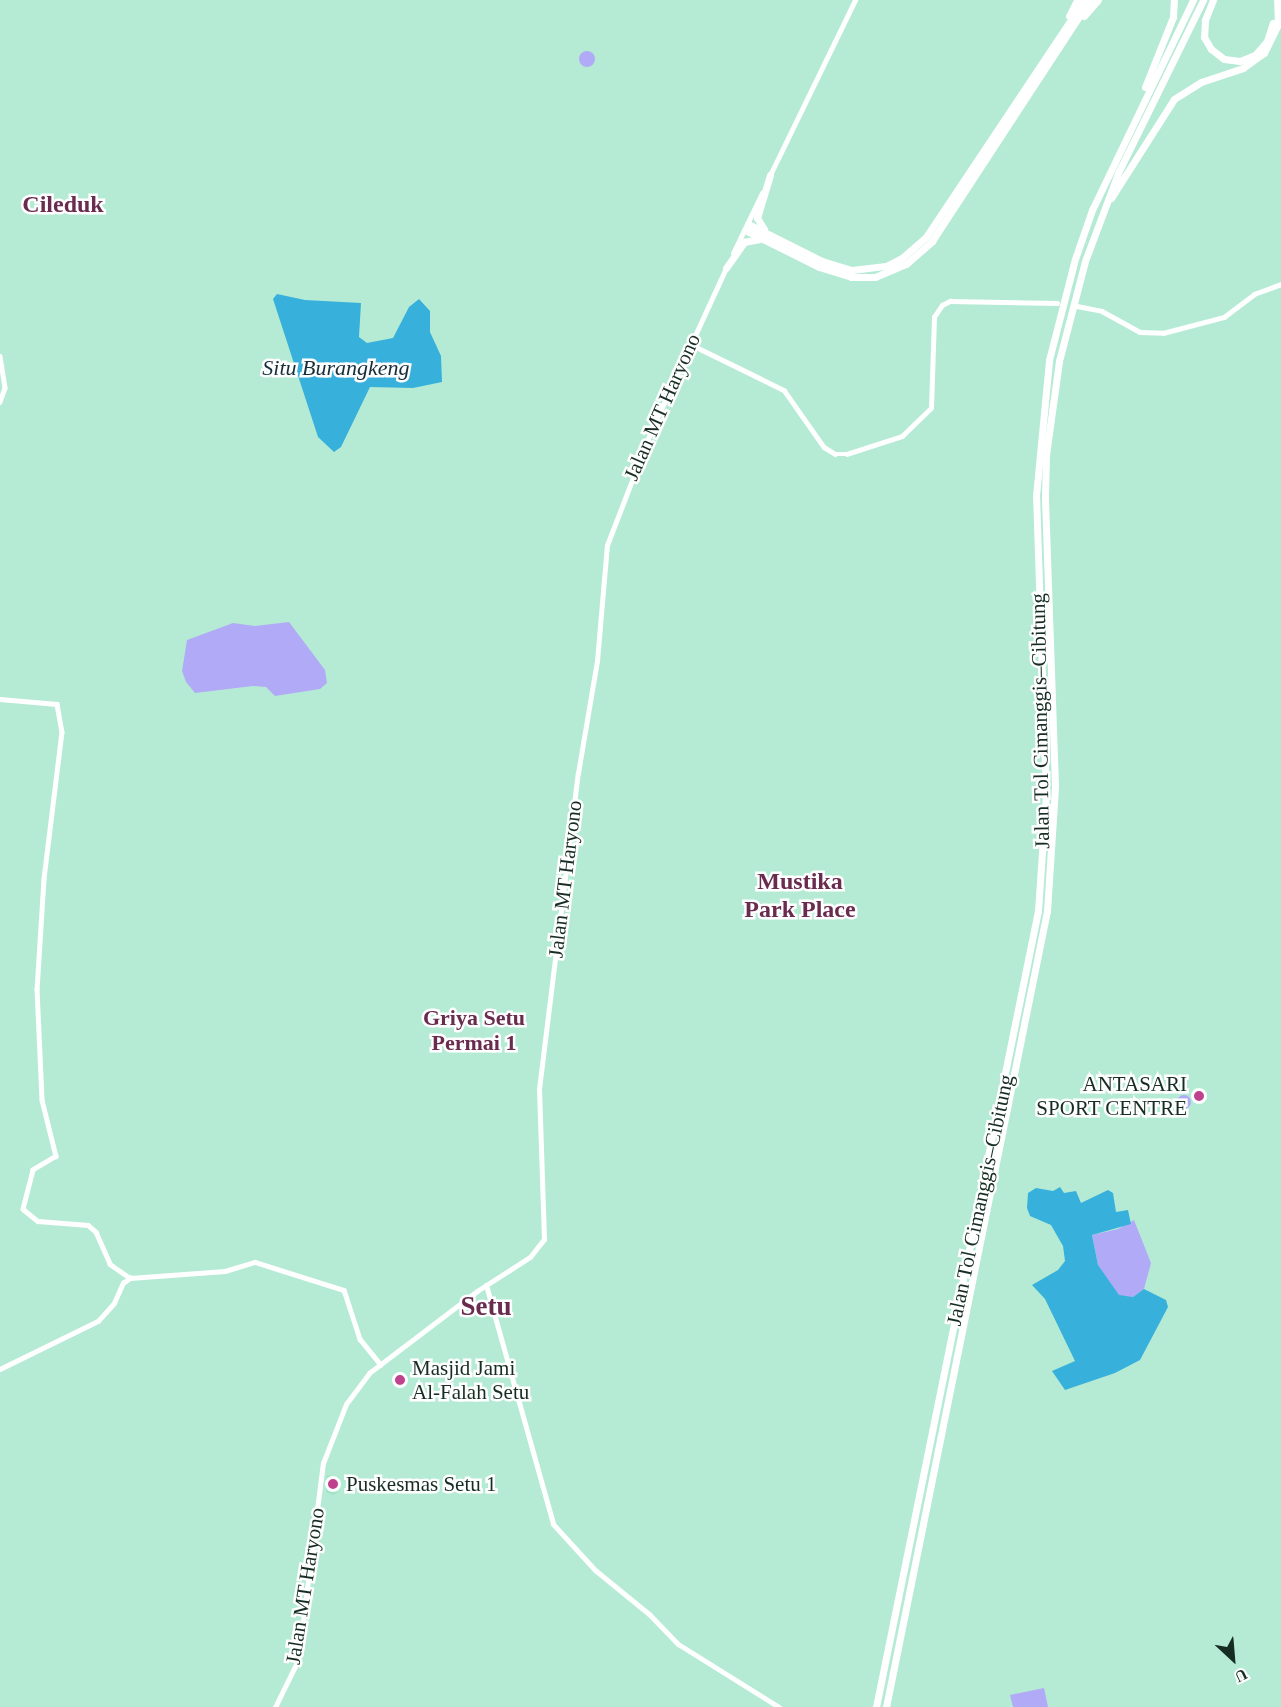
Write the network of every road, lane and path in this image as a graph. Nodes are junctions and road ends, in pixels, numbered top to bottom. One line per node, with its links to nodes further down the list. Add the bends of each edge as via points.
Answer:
1 (855, 0): 15 (main road, Jalan MT Haryono)
2 (1077, 0): 13 (highway)
3 (1084, 0): 13 (highway)
4 (1090, 0): 12 (highway)
5 (1098, 0): 12 (highway)
6 (1174, 0): 14 (highway, via 1173,17)
7 (1193, 0): 14 (highway, Jalan Tol Cimanggis–Cibitung)
8 (1203, 0): 16 (highway, Jalan Tol Cimanggis–Cibitung, via 1133,138)
9 (1213, 0): 10 (highway, via 1205,20 1204,37 1218,56 1233,61 1248,58 1267,41 1274,22)
10 (1273, 0)
11 (1277, 0): 16 (highway, via 1278,24 1264,52 1243,68 1201,82 1174,99)
12 (1068, 34): 20 (highway, via 932,241 890,272)
13 (1052, 48): 20 (highway, via 926,237 886,266)
14 (1125, 136): 34 (highway, Jalan Tol Cimanggis–Cibitung, via 1075,259 1049,360 1036,496 1046,795 1038,911)
15 (770, 175): 17 (main road, Jalan MT Haryono); 18 (highway, via 757,218)
16 (1101, 214): 35 (highway, Jalan Tol Cimanggis–Cibitung, via 1069,317 1046,455 1044,538 1055,786 1047,911)
17 (746, 227): 18 (highway); 19 (main road, Jalan MT Haryono)
18 (770, 238): 19 (highway, via 744,242); 20 (highway)
19 (726, 268): 24 (main road, Jalan MT Haryono)
20 (851, 274)
21 (1281, 284): 23 (street, via 1254,294 1224,317 1163,333 1140,332 1102,311)
22 (1056, 303): 24 (street, via 942,305 934,317 931,408 902,436 847,454 835,454 825,447 784,390)
23 (1077, 306)
24 (690, 344): 29 (main road, Jalan MT Haryono, via 625,491 607,545 597,661 578,773 539,1089 545,1236 530,1257)
25 (0, 357): 26 (street, via 5,388)
26 (0, 402)
27 (0, 699): 28 (street, via 57,704 62,732 45,868 37,989 42,1100 56,1156 31,1172 23,1209 38,1221 88,1225 96,1232 110,1264)
28 (130, 1278): 30 (street, via 267,1263 344,1290 360,1339); 31 (street, via 123,1282 114,1303 98,1321)
29 (486, 1285): 30 (main road, Jalan MT Haryono); 33 (main road, via 552,1524 600,1575 650,1614 678,1644)
30 (381, 1365): 32 (main road, Jalan MT Haryono, via 351,1396 325,1456 298,1660)
31 (0, 1369)
32 (275, 1707)
33 (778, 1707)
34 (876, 1707)
35 (886, 1707)

